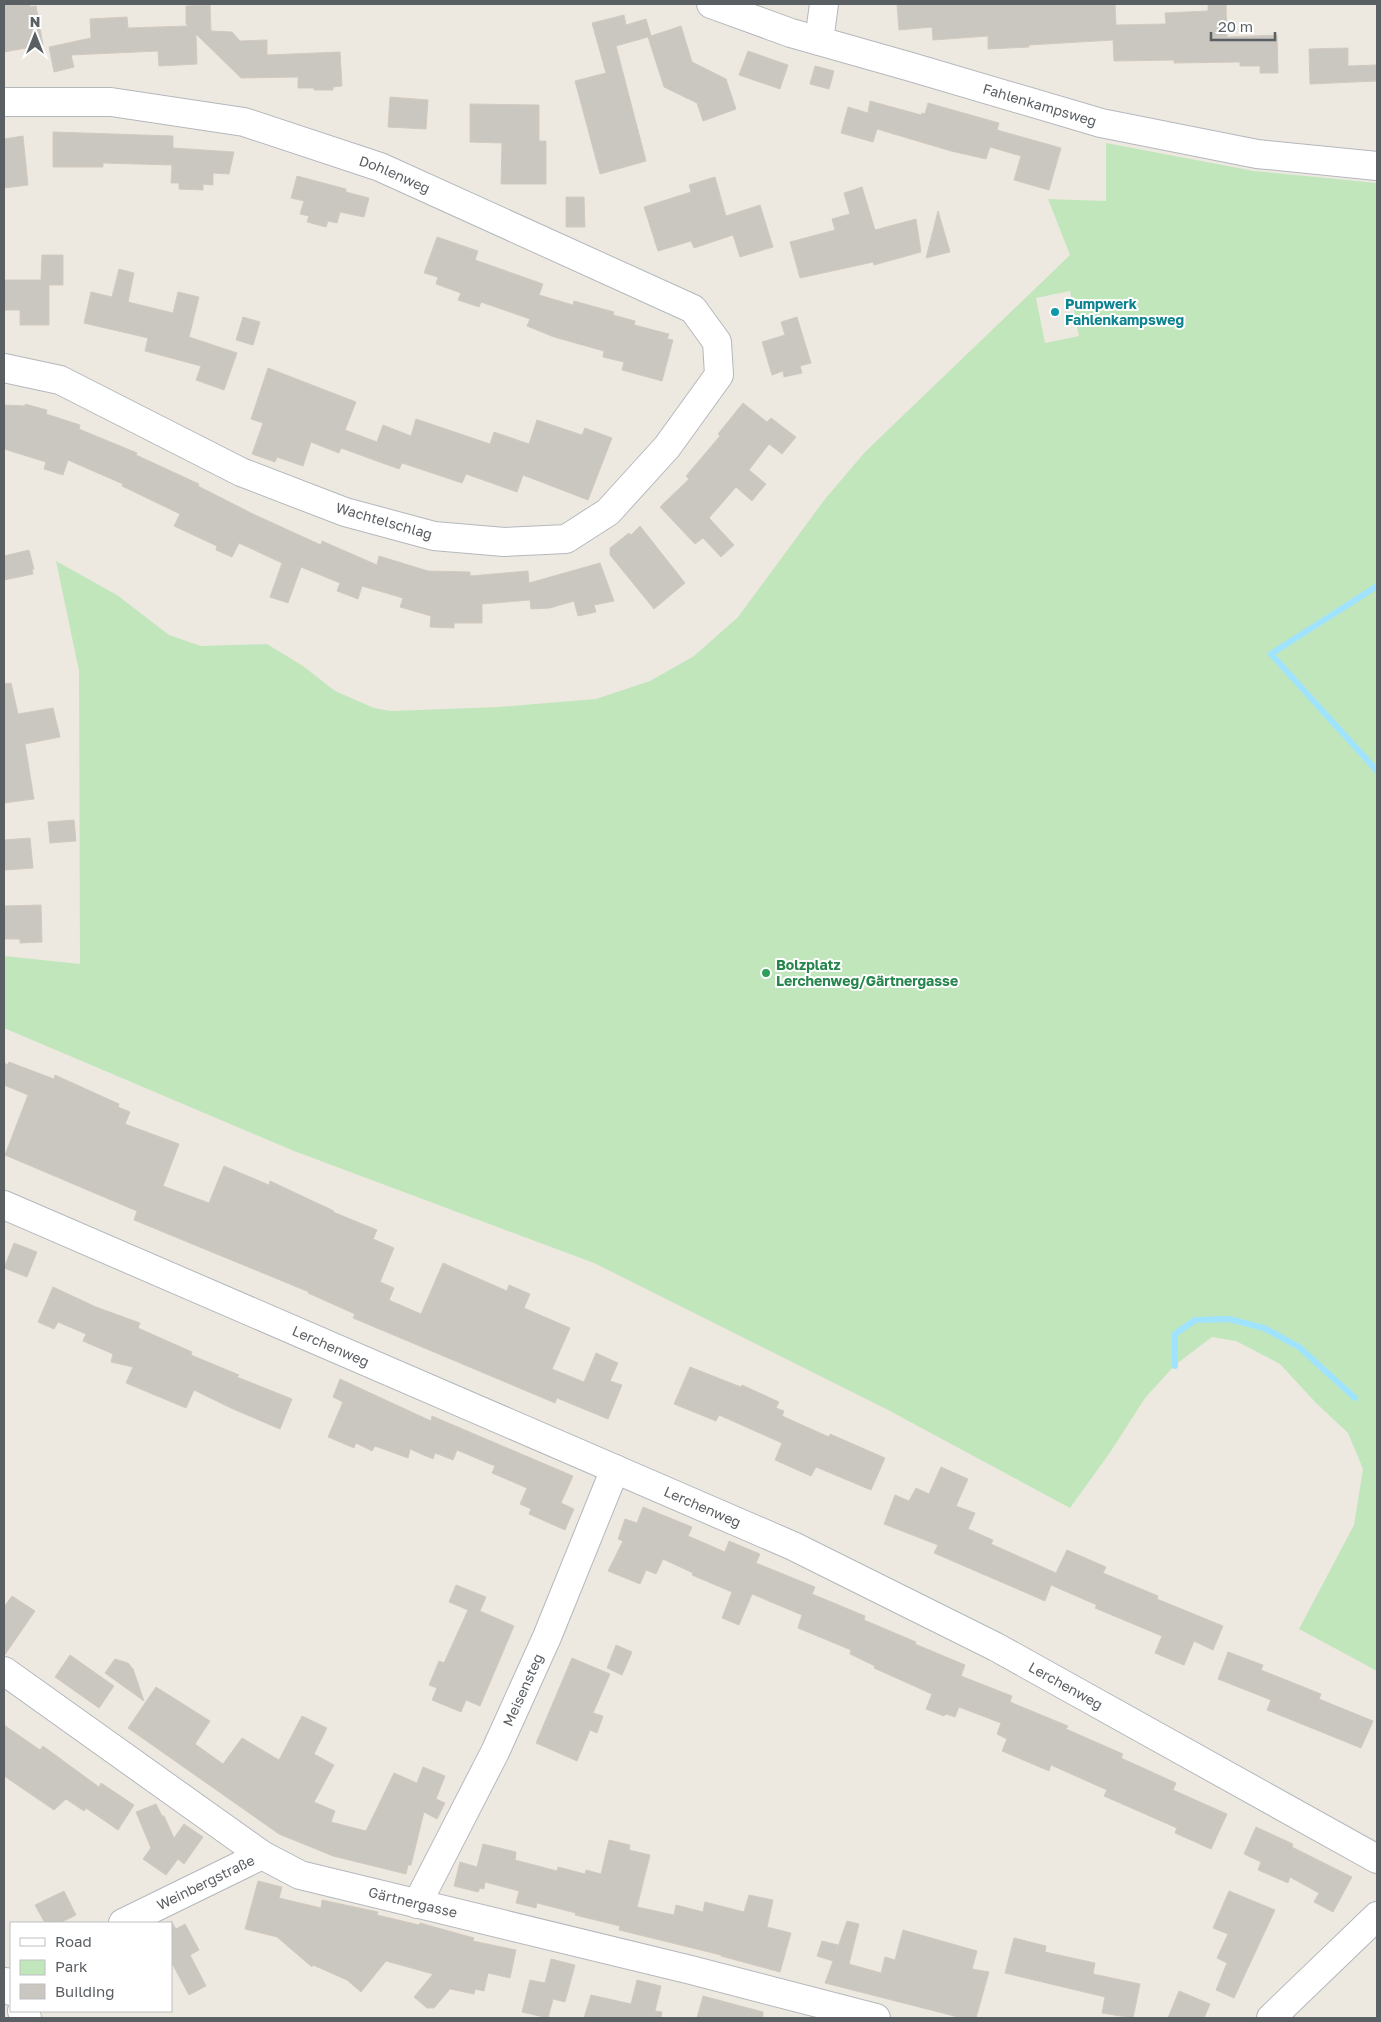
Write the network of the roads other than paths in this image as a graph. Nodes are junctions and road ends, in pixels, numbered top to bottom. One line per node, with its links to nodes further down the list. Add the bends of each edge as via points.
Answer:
1 (711, 4): 3 (street, Fahlenkampsweg)
2 (824, 4): 3 (street)
3 (819, 41): 5 (street, Fahlenkampsweg, via 1101,123 1257,154)
4 (4, 102): 7 (street, Dohlenweg, via 111,102 244,122 380,167 693,309 716,342)
5 (1377, 166)
6 (4, 368): 7 (street, Wachtelschlag, via 60,380 241,472 345,512 434,536 504,542 566,539 608,512 667,447)
7 (719, 375)
8 (4, 1205): 9 (street, Lerchenweg)
9 (615, 1469): 12 (street, Lerchenweg, via 793,1546 996,1647); 13 (street, Meisensteg, via 496,1752)
10 (4, 1670): 11 (street, Gärtnergasse)
11 (262, 1854): 13 (street, Gärtnergasse, via 300,1875); 15 (street, Weinbergstraße)
12 (1377, 1859)
13 (416, 1904): 16 (street, Gärtnergasse)
14 (1377, 1916): 17 (street)
15 (125, 1922)
16 (876, 2018)
17 (1271, 2018)

